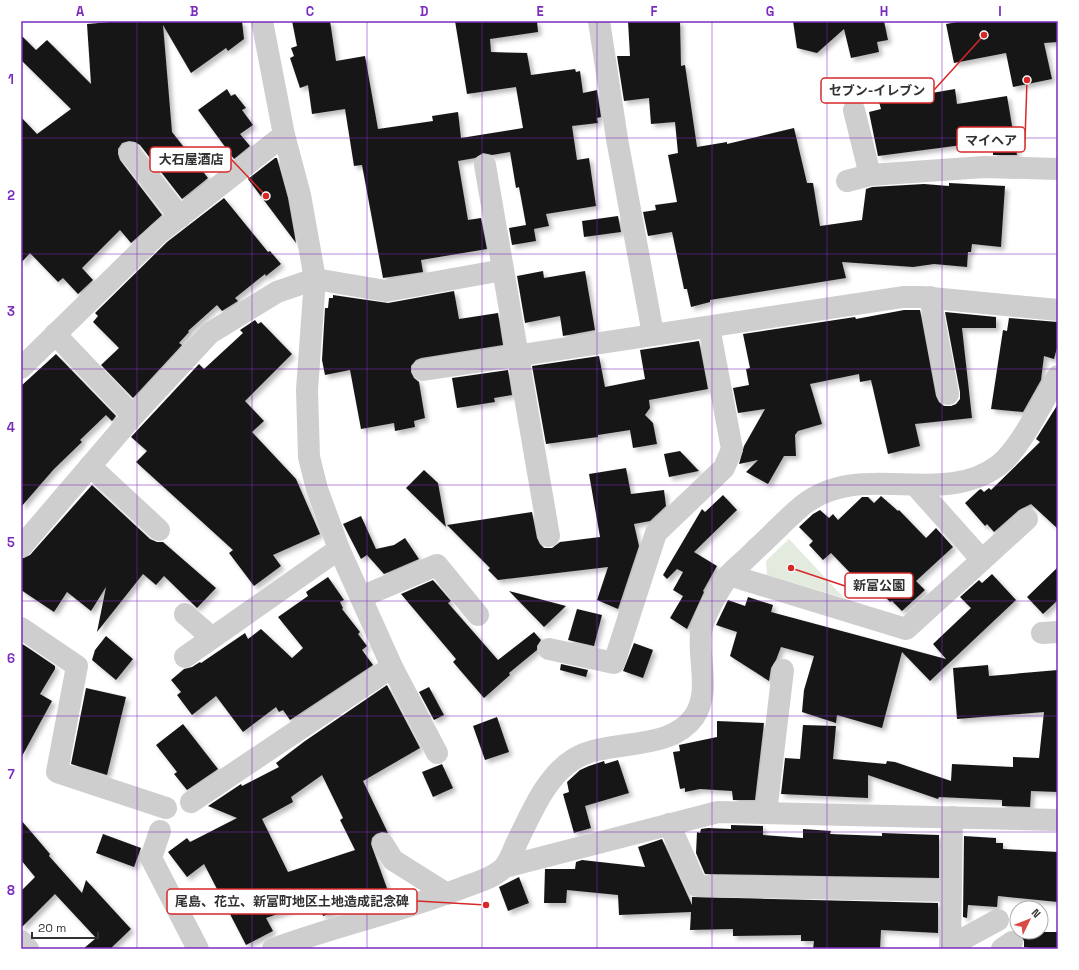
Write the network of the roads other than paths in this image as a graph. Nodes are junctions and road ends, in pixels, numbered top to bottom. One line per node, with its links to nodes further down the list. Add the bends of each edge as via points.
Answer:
1 (262, 21): 4 (street)
2 (600, 21): 17 (street, via 617,139)
3 (854, 110): 8 (street)
4 (284, 135): 10 (street); 12 (street, via 300,195)
5 (130, 153): 10 (street)
6 (485, 165): 11 (street)
7 (1058, 169): 8 (street, via 984,167)
8 (870, 175): 9 (street)
9 (847, 181)
10 (180, 216): 16 (street)
11 (503, 270): 12 (street, via 386,291); 18 (street)
12 (315, 279): 23 (street, via 277,292 210,333); 30 (street, via 307,390 309,457 317,489)
13 (930, 297): 14 (street); 15 (street, via 903,297); 22 (street)
14 (1058, 310)
15 (709, 327): 17 (street); 38 (street, via 732,449 724,468 656,533 614,663)
16 (55, 334): 19 (street); 23 (street)
17 (653, 334): 18 (street)
18 (518, 356): 20 (street); 28 (street)
19 (21, 368)
20 (423, 370)
21 (1058, 376): 25 (street, via 1018,442 1000,464 976,478 944,485)
22 (948, 394)
23 (133, 416): 24 (street)
24 (90, 466): 27 (street); 29 (street)
25 (915, 484): 31 (street); 32 (street, via 839,486 816,496)
26 (1027, 519): 31 (street)
27 (159, 530)
28 (548, 536)
29 (21, 547)
30 (339, 549): 33 (street); 37 (street)
31 (982, 560): 32 (street, via 906,629)
32 (729, 575): 51 (street, via 709,609 701,631 704,684 701,702 693,718 680,729 656,741 599,750 575,758 554,776 529,817)
33 (361, 597): 35 (street, via 437,565); 40 (street)
34 (185, 614): 37 (street)
35 (478, 615)
36 (21, 628): 44 (street, via 77,666 57,772)
37 (212, 638): 39 (street)
38 (549, 649)
39 (184, 657)
40 (392, 667): 42 (street); 43 (street)
41 (783, 670): 45 (street)
42 (437, 753)
43 (191, 802)
44 (166, 808)
45 (766, 813): 46 (street); 48 (street, via 718,812)
46 (952, 817): 47 (street); 52 (street)
47 (1058, 820)
48 (669, 824): 51 (street); 52 (street, via 697,886)
49 (160, 831): 58 (street, via 152,858)
50 (383, 844): 53 (street, via 393,860)
51 (505, 868): 53 (street)
52 (951, 891): 54 (street, via 950,946)
53 (447, 894): 55 (street)
54 (998, 920)
55 (324, 940): 59 (street)
56 (21, 941): 57 (street)
57 (28, 949)
58 (198, 949)
59 (273, 949)

